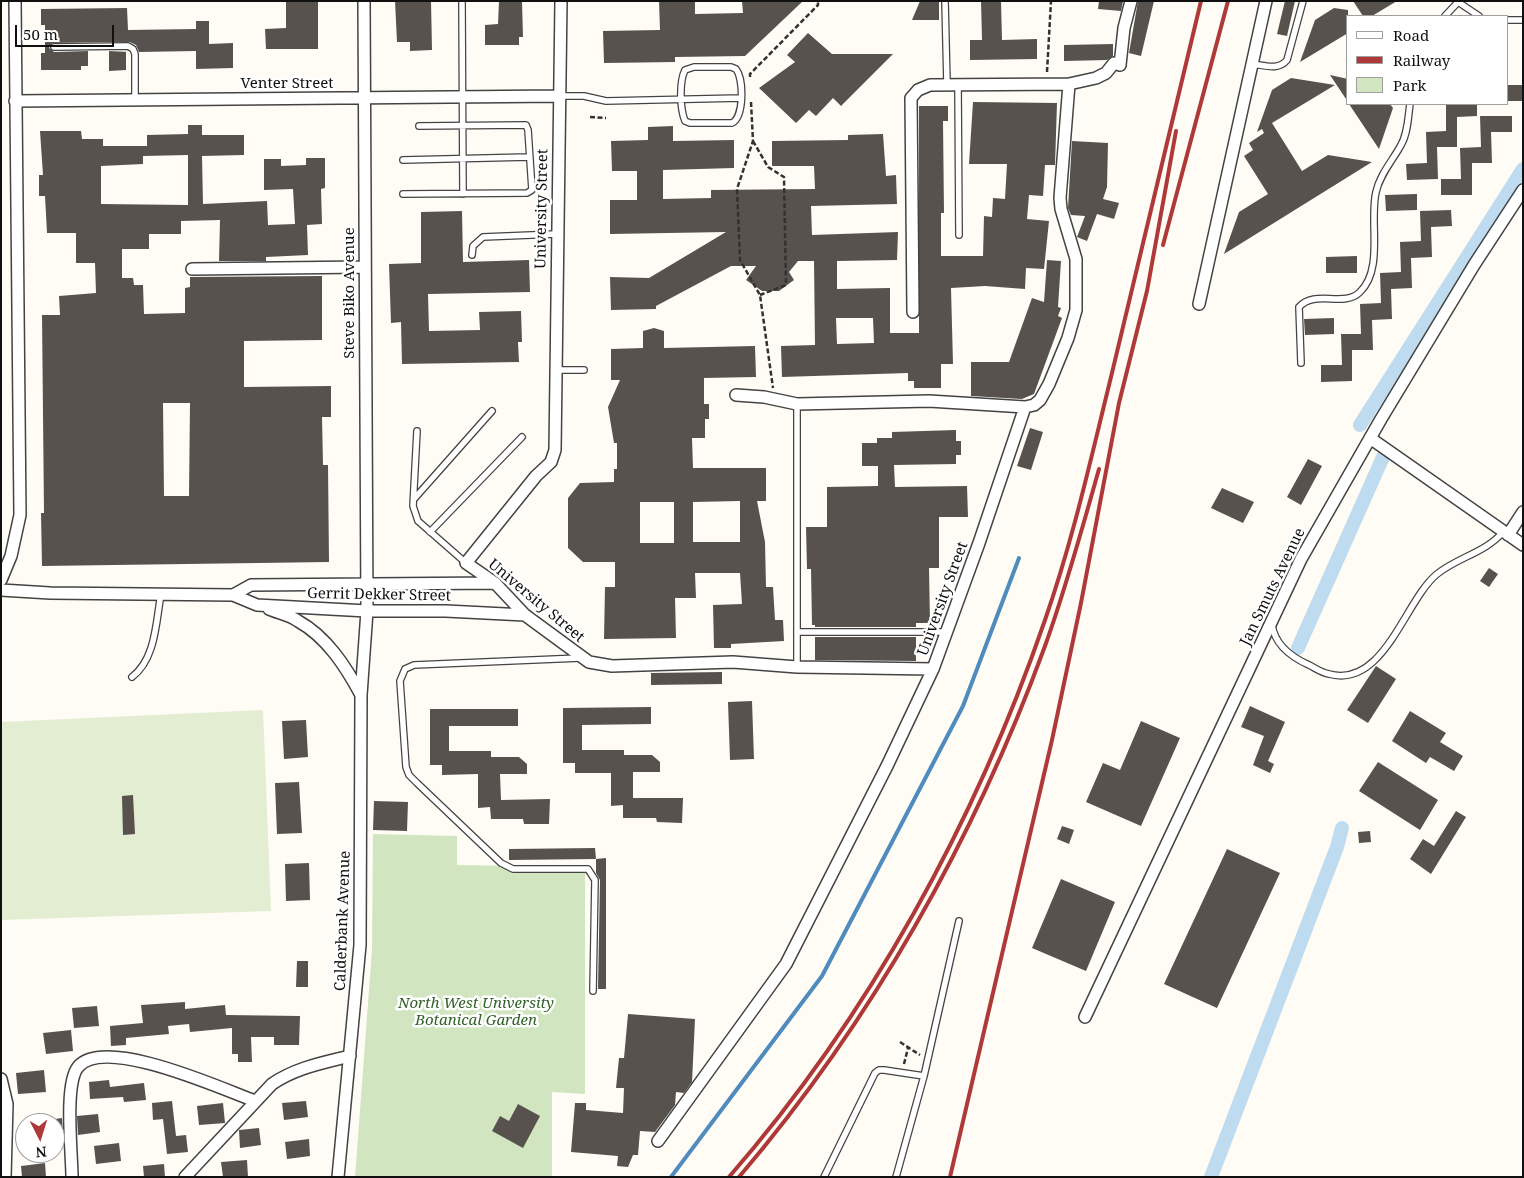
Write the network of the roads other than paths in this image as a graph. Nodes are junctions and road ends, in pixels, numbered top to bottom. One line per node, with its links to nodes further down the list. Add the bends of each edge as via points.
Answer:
1 (14, 1): 24 (street)
2 (364, 1): 19 (street, Steve Biko Avenue)
3 (462, 1): 20 (lane)
4 (561, 1): 18 (street, University Street)
5 (945, 1): 16 (lane)
6 (1131, 1): 17 (street, via 1120,65 1114,63 1106,73 1096,78)
7 (1266, 1): 15 (street)
8 (1303, 1): 15 (lane, via 1283,65)
9 (1458, 2): 10 (lane); 11 (lane)
10 (1446, 15)
11 (1478, 15)
12 (1509, 20): 13 (lane)
13 (1523, 20)
14 (54, 47): 23 (lane, via 128,46 133,49)
15 (1252, 64): 39 (street)
16 (952, 84): 17 (street); 35 (lane); 40 (street, via 930,85 918,90 911,98)
17 (1069, 84): 46 (street, via 1060,198 1076,254 1076,310 1045,392 1034,405)
18 (559, 96): 20 (street, Venter Street); 21 (lane, via 584,96 606,101); 34 (street, University Street)
19 (365, 98): 20 (street, Venter Street); 23 (street, Venter Street); 37 (street, Steve Biko Avenue)
20 (463, 98): 27 (lane)
21 (682, 98): 22 (lane); 22 (lane, via 685,121 732,123 740,115); 22 (lane, via 683,75 685,70 694,67 736,69 741,81)
22 (740, 98)
23 (135, 100): 24 (street, Venter Street)
24 (15, 101): 57 (street, via 20,515 11,556)
25 (1410, 105): 41 (lane, via 1402,143 1375,192 1373,264 1365,284 1354,296 1312,299 1299,307)
26 (419, 126): 27 (lane)
27 (461, 126): 28 (lane, via 526,125); 29 (lane)
28 (529, 157): 29 (lane); 33 (lane, via 530,192)
29 (461, 159): 30 (lane); 33 (lane)
30 (403, 160)
31 (1523, 190): 50 (street, Jan Smuts Avenue)
32 (404, 194): 33 (lane)
33 (463, 194)
34 (556, 234): 36 (lane, via 483,237 473,246); 42 (street, University Street)
35 (959, 235)
36 (472, 255)
37 (365, 267): 38 (street); 59 (street, Steve Biko Avenue)
38 (192, 268)
39 (1199, 304)
40 (913, 312)
41 (1301, 362)
42 (555, 370): 43 (lane); 56 (street, University Street, via 555,450 551,462)
43 (584, 370)
44 (736, 395): 45 (street)
45 (797, 404): 46 (street, via 929,401); 67 (lane)
46 (1025, 408): 68 (street, University Street)
47 (492, 411): 51 (lane)
48 (417, 431): 51 (lane)
49 (522, 437): 53 (lane)
50 (1370, 438): 54 (street); 66 (street, Jan Smuts Avenue, via 1301,559)
51 (414, 499): 53 (lane, via 418,522)
52 (1523, 512): 54 (street)
53 (430, 532): 56 (lane)
54 (1506, 534): 55 (street); 66 (lane, via 1482,551 1465,557 1436,575 1391,642 1376,658 1352,674 1329,674 1290,655 1274,634)
55 (1523, 545)
56 (466, 563): 58 (street, University Street)
57 (1, 580)
58 (495, 583): 59 (street, Gerrit Dekker Street); 65 (street, University Street)
59 (366, 586): 62 (street, Gerrit Dekker Street, via 251,585); 64 (street, Calderbank Avenue)
60 (1, 590): 61 (street, Gerrit Dekker Street)
61 (161, 594): 62 (street, Gerrit Dekker Street); 72 (lane, via 151,648 141,670)
62 (233, 595): 63 (street, Gerrit Dekker Street)
63 (257, 605): 64 (street, Gerrit Dekker Street); 73 (street, Calderbank Avenue, via 297,620 317,634 349,672)
64 (366, 611): 65 (street, Gerrit Dekker Street); 73 (street, Calderbank Avenue)
65 (526, 615): 69 (street, University Street)
66 (1272, 621): 76 (street, Jan Smuts Avenue)
67 (798, 632): 68 (lane); 70 (lane)
68 (946, 632): 71 (street, University Street)
69 (580, 658): 70 (street, University Street, via 612,666 733,662); 75 (lane, via 414,665 405,669 400,681 409,775 501,863 514,869 588,869 592,874 595,880)
70 (797, 667): 71 (street, University Street)
71 (933, 669): 81 (street, via 786,964)
72 (132, 677)
73 (362, 695): 77 (street, Calderbank Avenue, via 360,945)
74 (959, 920): 78 (lane)
75 (593, 991)
76 (1086, 1017)
77 (350, 1056): 80 (street, via 289,1074 272,1084); 85 (street, Calderbank Avenue)
78 (924, 1076): 86 (lane, via 878,1070 875,1073); 87 (lane)
79 (1, 1078): 82 (street, via 7,1104)
80 (255, 1101): 83 (street, via 132,1058 102,1056 86,1060 78,1067 71,1087); 84 (street)
81 (658, 1141)
82 (5, 1177)
83 (72, 1177)
84 (185, 1177)
85 (338, 1177)
86 (824, 1177)
87 (896, 1177)

